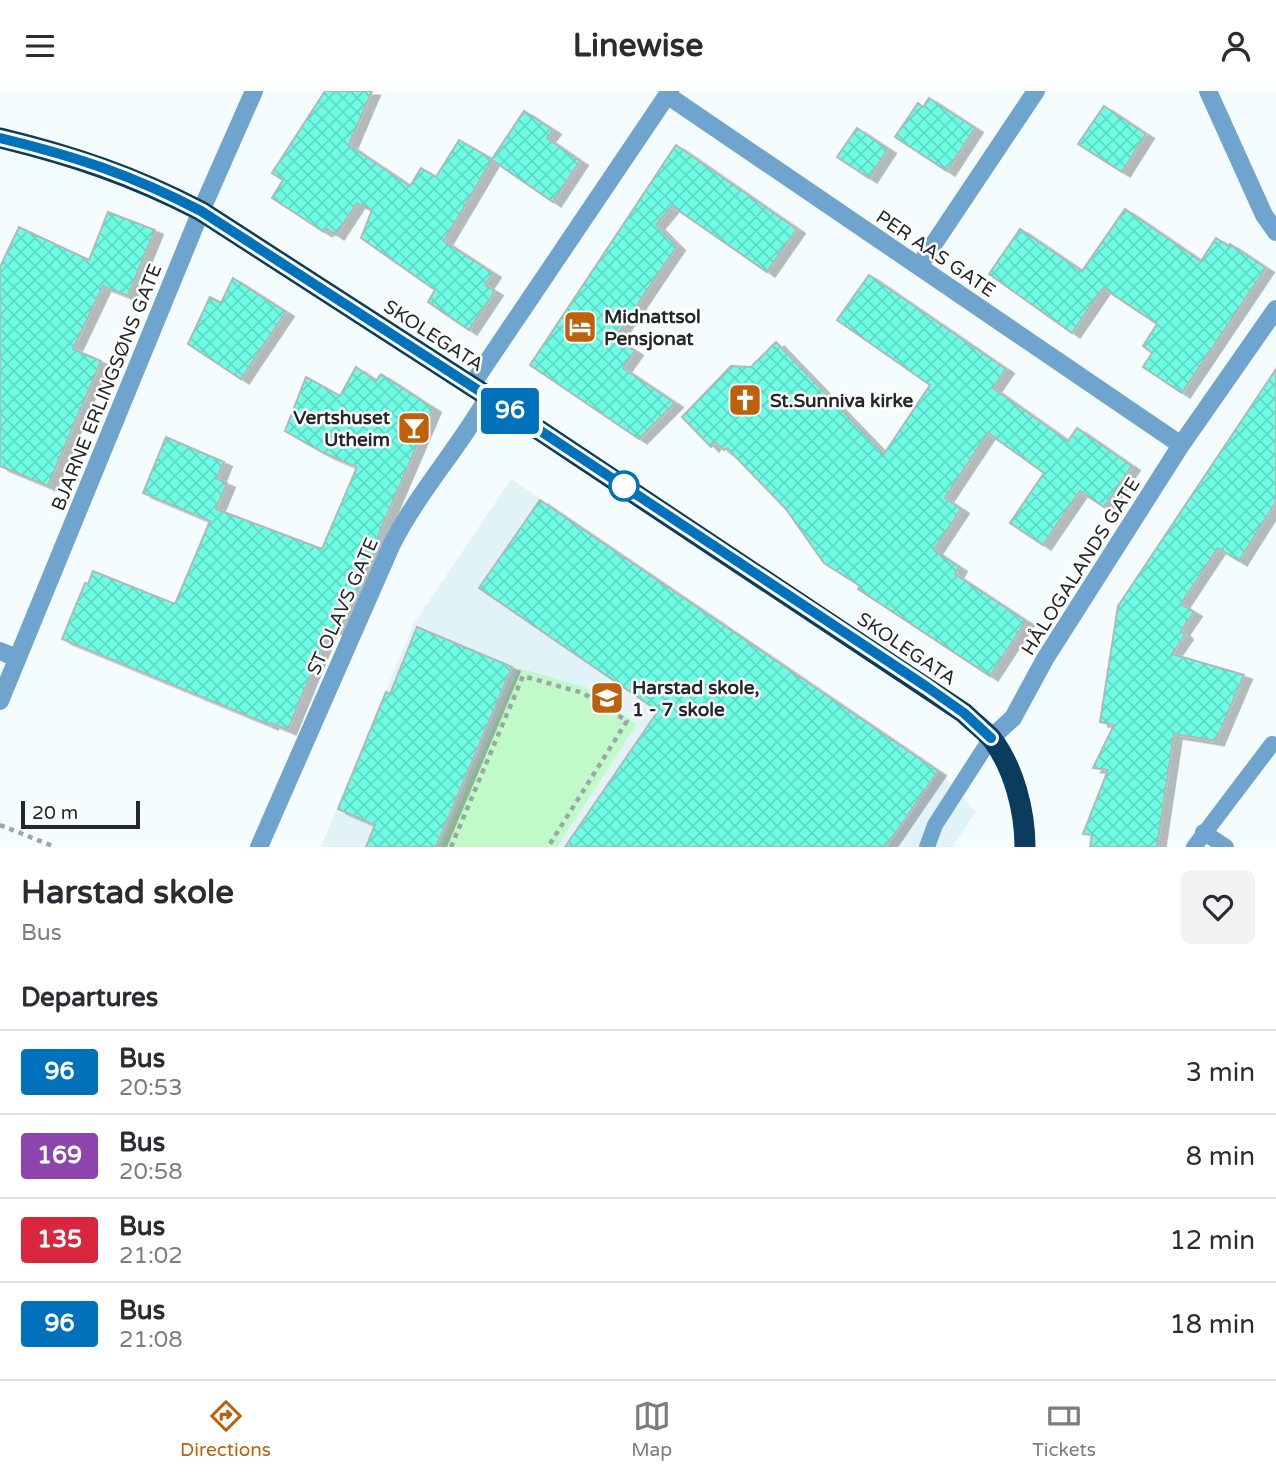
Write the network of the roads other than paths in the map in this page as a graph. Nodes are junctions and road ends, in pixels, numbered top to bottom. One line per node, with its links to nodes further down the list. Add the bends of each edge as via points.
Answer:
1 (254, 91): 6 (street, BJARNE ERLINGSØNS GATE)
2 (1036, 91): 8 (street)
3 (1208, 91): 7 (street)
4 (668, 93): 8 (street, PER AAS GATE); 10 (street, ST OLAVS GATE)
5 (0, 138): 6 (highway, SKOLEGATA, via 115,171)
6 (201, 211): 10 (highway, SKOLEGATA); 13 (street, BJARNE ERLINGSØNS GATE)
7 (1276, 232)
8 (919, 266): 11 (street, PER AAS GATE)
9 (1276, 309): 11 (street, HÅLOGALANDS GATE)
10 (480, 391): 15 (highway, SKOLEGATA, via 927,687); 18 (street, ST OLAVS GATE, via 470,429 408,513 392,544)
11 (1181, 445): 15 (street, HÅLOGALANDS GATE, via 1045,659 1013,718)
12 (0, 651): 13 (street)
13 (17, 658): 14 (street, BJARNE ERLINGSØNS GATE)
14 (0, 701)
15 (991, 738): 19 (lane, HÅLOGALANDS GATE, via 935,825); 20 (highway, SKOLEGATA, via 1014,784)
16 (1272, 744): 17 (lane)
17 (1203, 832): 21 (lane); 22 (lane)
18 (259, 847)
19 (926, 847)
20 (1025, 847)
21 (1194, 847)
22 (1226, 847)

